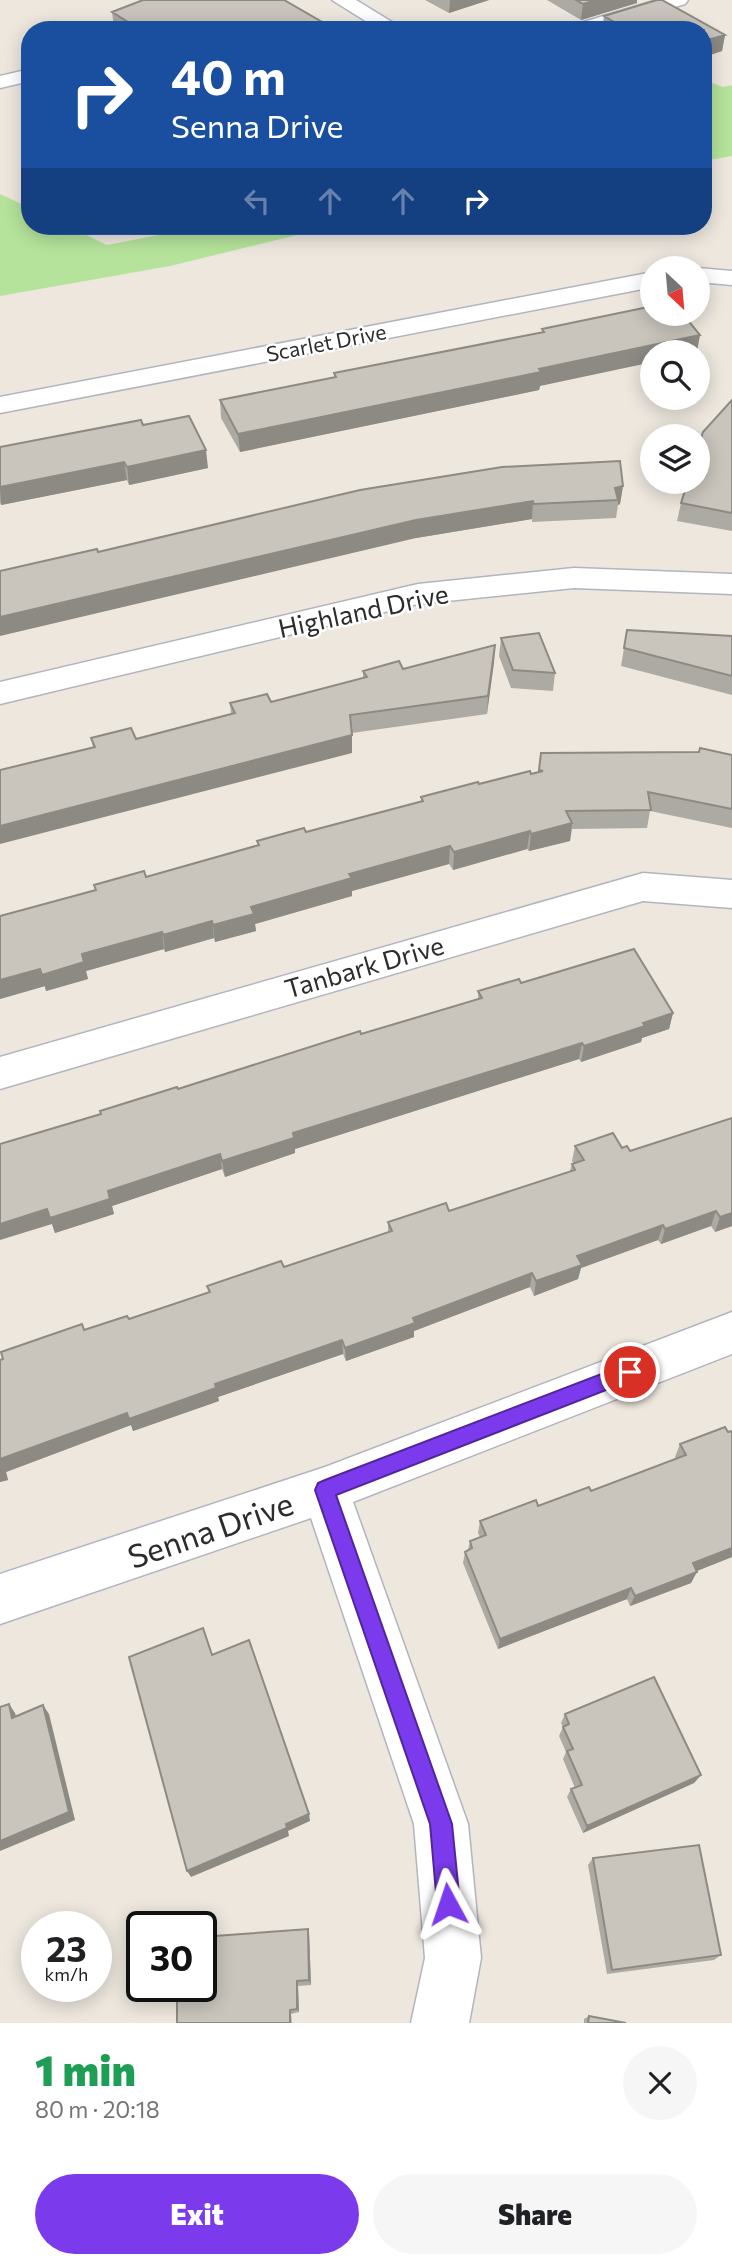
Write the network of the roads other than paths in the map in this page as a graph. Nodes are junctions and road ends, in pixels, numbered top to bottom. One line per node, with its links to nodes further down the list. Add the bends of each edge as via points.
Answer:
1 (342, 0): 3 (street)
2 (678, 0): 4 (street)
3 (379, 21)
4 (607, 21)
5 (21, 77): 6 (street)
6 (0, 82)
7 (710, 276): 8 (street)
8 (732, 278)
9 (640, 282): 10 (street, Scarlet Drive)
10 (0, 405)
11 (732, 584): 12 (street, Highland Drive, via 574,578 418,594)
12 (0, 693)
13 (732, 894): 14 (street, Tanbark Drive, via 643,887)
14 (0, 1073)
15 (732, 1333): 16 (street, Senna Drive)
16 (325, 1490): 17 (street, Senna Drive); 18 (street, via 441,1824 453,1958)
17 (0, 1600)
18 (440, 2023)

